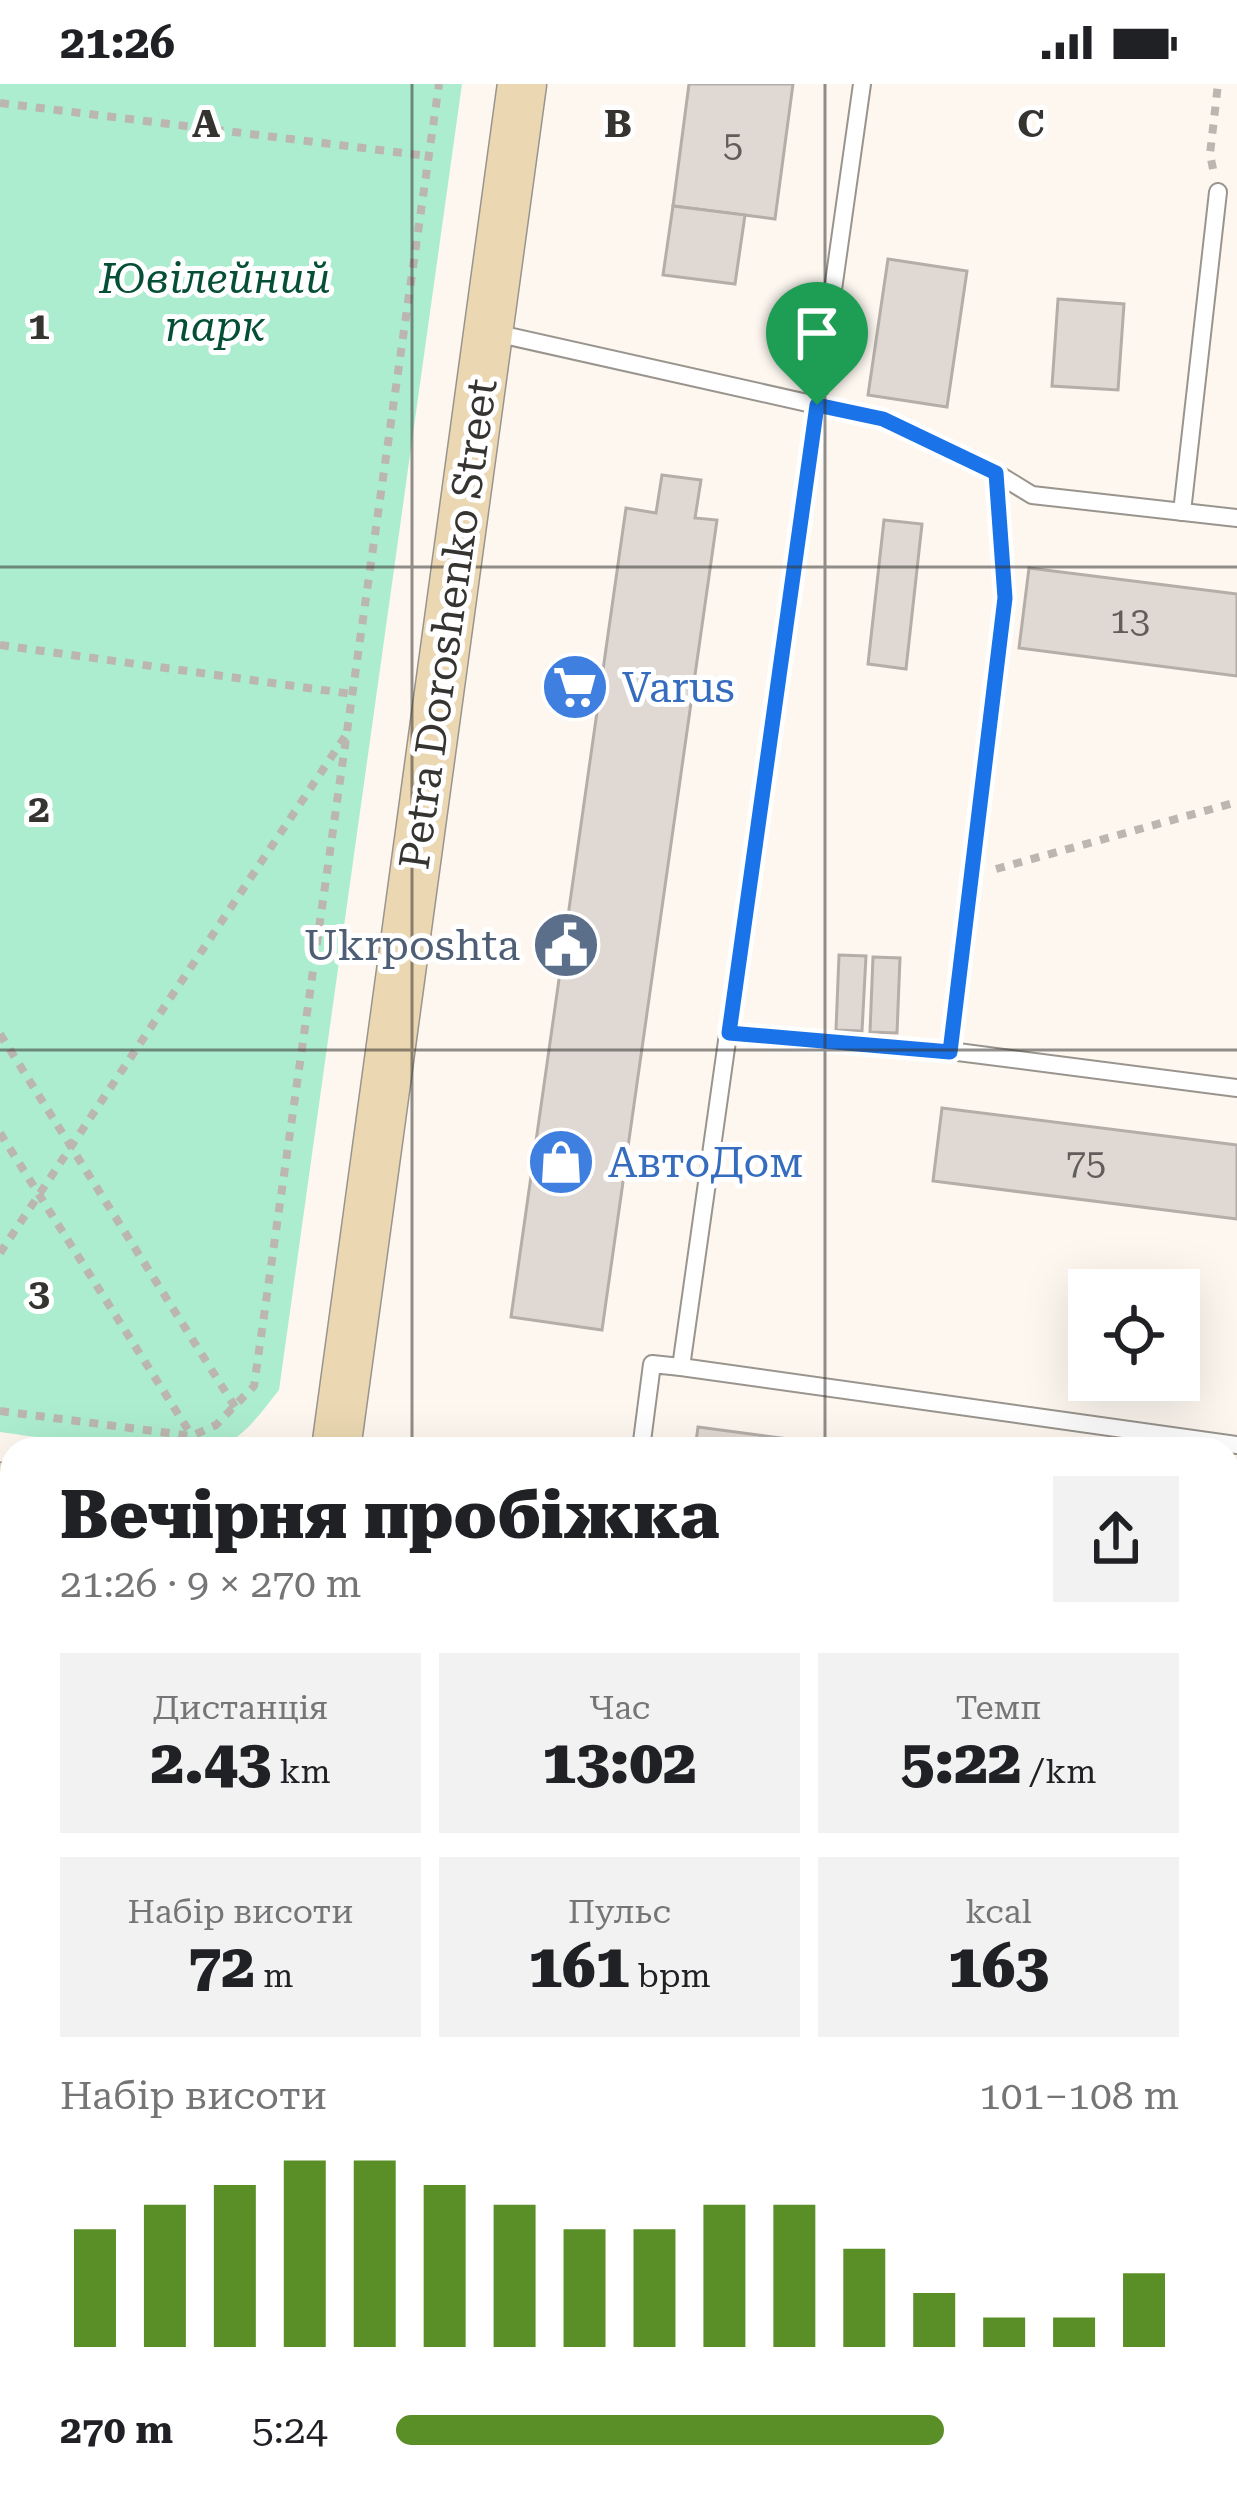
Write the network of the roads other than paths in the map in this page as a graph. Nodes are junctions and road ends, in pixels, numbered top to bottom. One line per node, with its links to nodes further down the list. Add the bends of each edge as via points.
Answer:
1 (522, 84): 4 (main road, Petra Doroshenko Street)
2 (862, 84): 5 (lane)
3 (1218, 192): 7 (lane)
4 (488, 332): 5 (lane); 13 (main road, Petra Doroshenko Street)
5 (817, 405): 6 (lane, via 883,419); 9 (lane)
6 (996, 473): 7 (lane, via 1032,495); 10 (lane, via 1005,598)
7 (1182, 512): 8 (lane)
8 (1237, 518)
9 (729, 1033): 10 (lane); 12 (lane)
10 (950, 1052): 11 (lane)
11 (1237, 1088)
12 (681, 1367): 14 (lane, via 652,1364); 15 (lane)
13 (338, 1437)
14 (643, 1437)
15 (1180, 1437)

